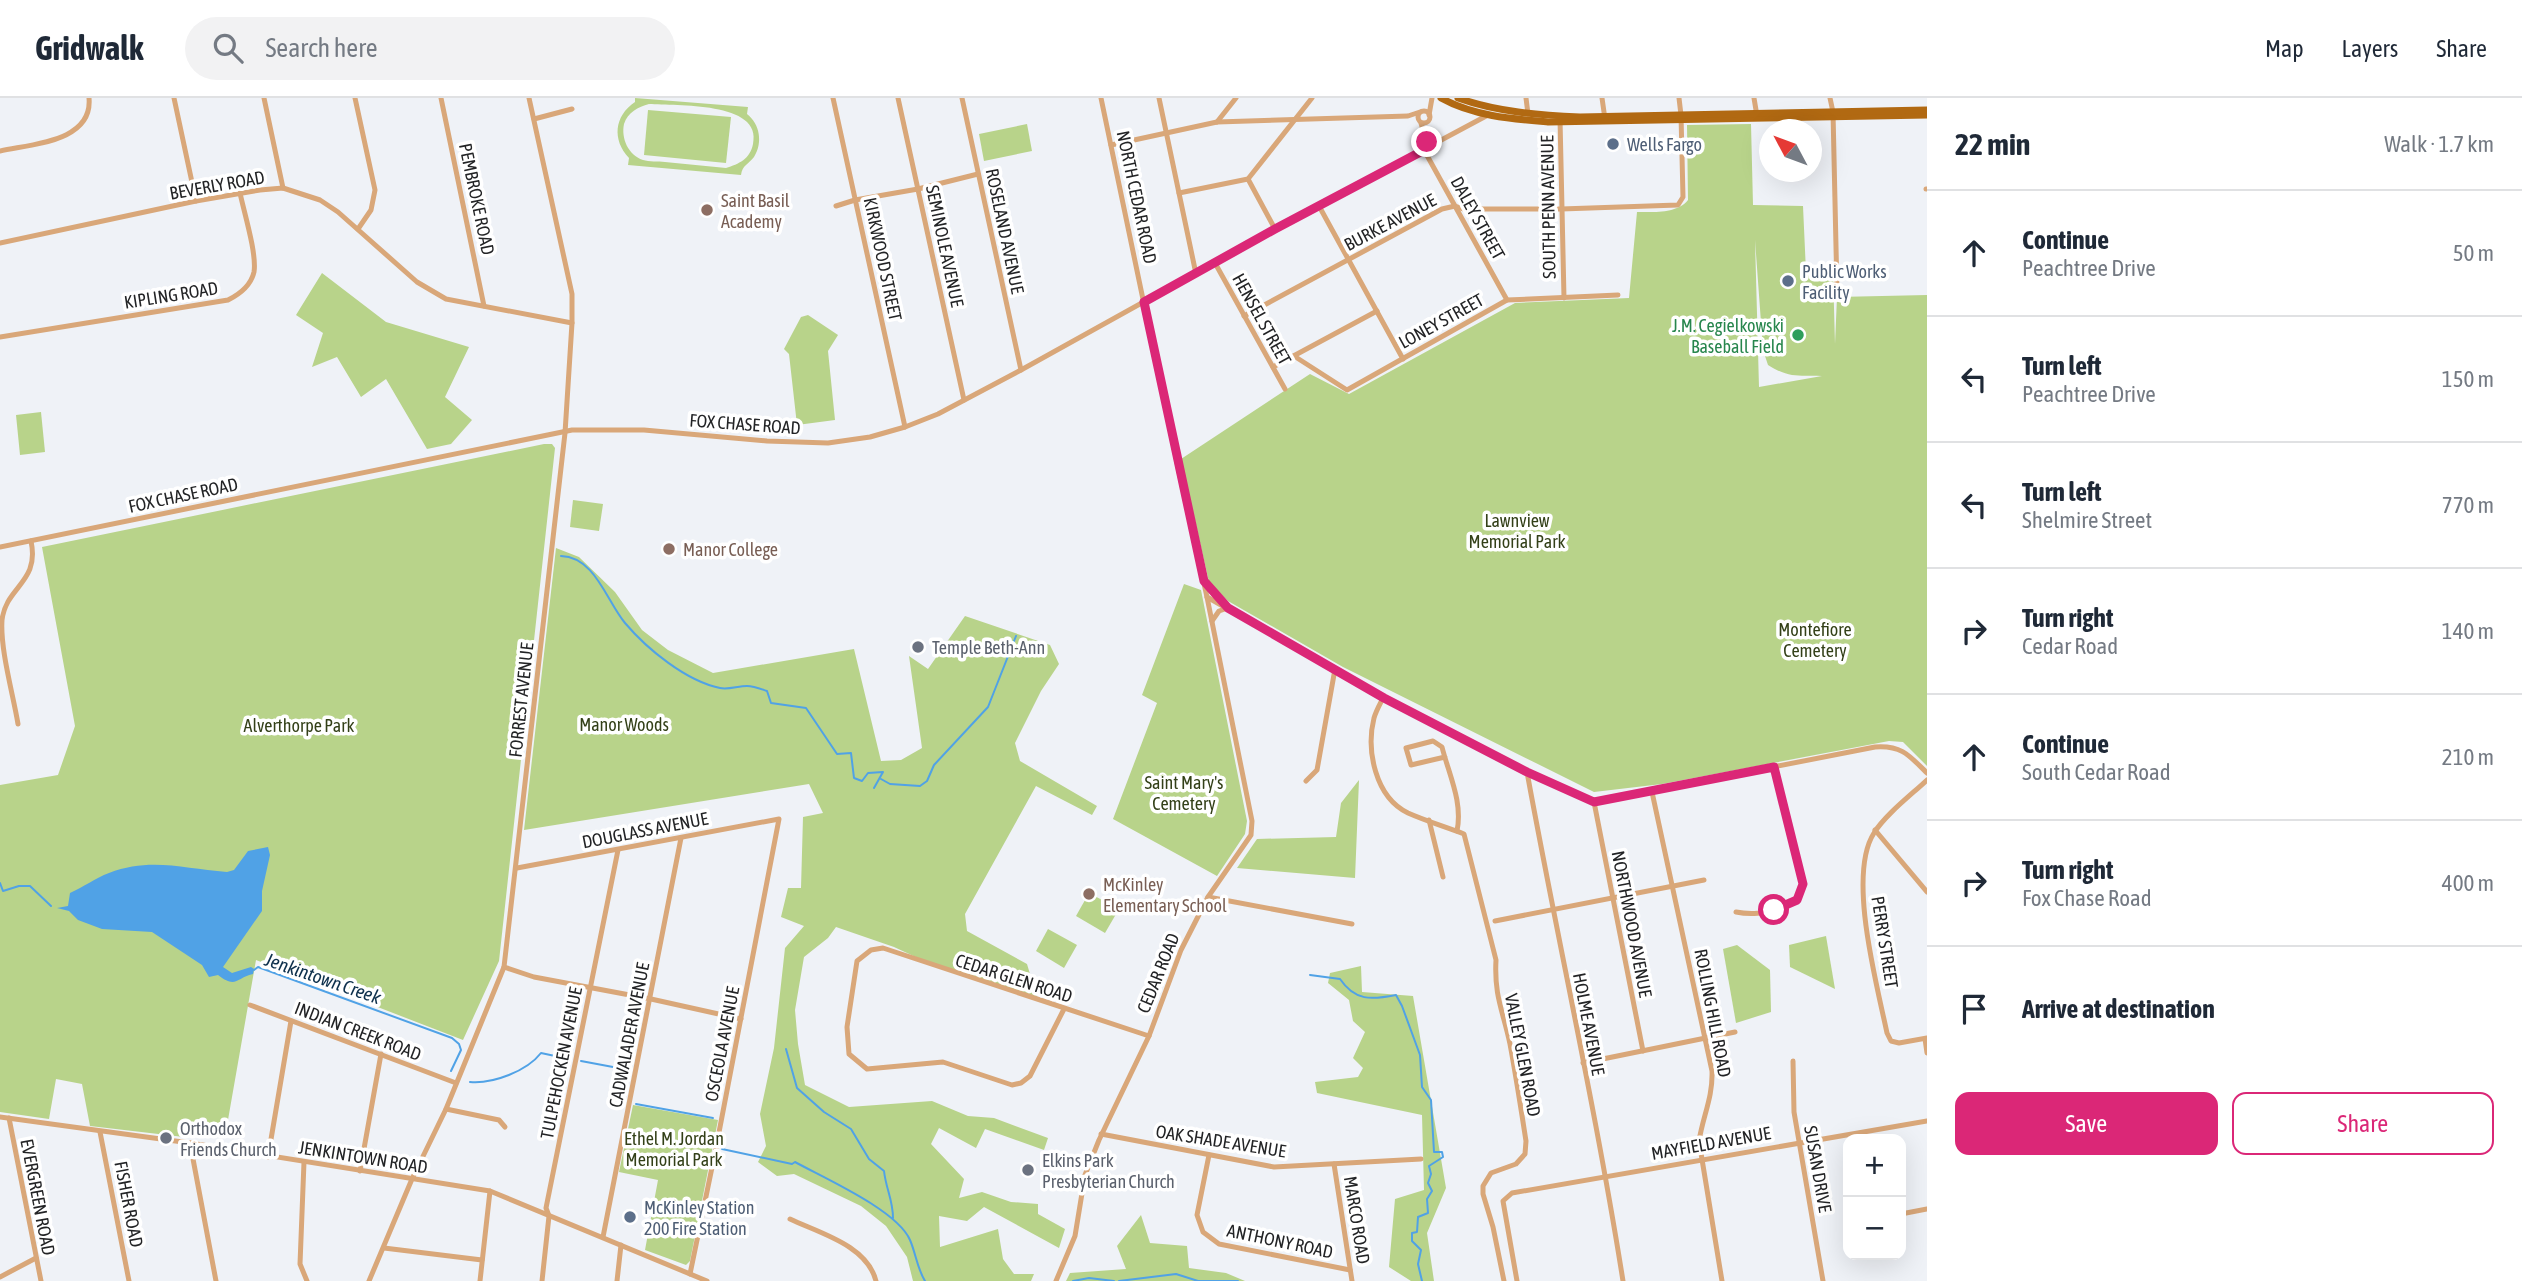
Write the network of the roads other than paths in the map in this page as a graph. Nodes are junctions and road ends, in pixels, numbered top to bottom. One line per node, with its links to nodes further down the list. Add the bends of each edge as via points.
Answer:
1 (89, 98): 41 (street, via 82,124 68,135)
2 (174, 98): 49 (street)
3 (264, 98): 44 (street)
4 (355, 98): 54 (street, via 375,190 371,210)
5 (441, 98): 65 (street, PEMBROKE ROAD)
6 (529, 98): 31 (street, FORREST AVENUE)
7 (833, 98): 48 (street, KIRKWOOD STREET)
8 (898, 98): 45 (street, SEMINOLE AVENUE)
9 (962, 98): 42 (street, ROSELAND AVENUE)
10 (1101, 98): 39 (street, NORTH CEDAR ROAD)
11 (1159, 98): 37 (street)
12 (1236, 98): 35 (street)
13 (1312, 98): 33 (street)
14 (1441, 98): 26 (main road)
15 (1458, 98): 24 (main road)
16 (1525, 98): 24 (street)
17 (1602, 98): 34 (street)
18 (1679, 98): 30 (street)
19 (1755, 98): 29 (street)
20 (1830, 98): 27 (street)
21 (1432, 100): 25 (street)
22 (572, 109): 31 (street)
23 (1927, 110): 27 (main road)
24 (1528, 114): 32 (main road)
25 (1425, 115): 33 (street); 36 (street); 36 (street, via 1418,118); 38 (street)
26 (1488, 115): 32 (main road); 40 (street, FOX CHASE ROAD)
27 (1833, 115): 28 (main road); 29 (main road); 60 (street)
28 (1927, 115)
29 (1757, 116): 30 (main road)
30 (1681, 118): 34 (main road); 53 (street, BURKE AVENUE, via 1683,197 1678,205)
31 (534, 119): 68 (street, FORREST AVENUE, via 572,294)
32 (1560, 119): 34 (main road); 53 (street, SOUTH PENN AVENUE)
33 (1294, 120): 35 (street); 43 (street)
34 (1605, 120)
35 (1217, 121): 37 (street)
36 (1421, 123): 38 (street)
37 (1167, 133): 39 (street); 47 (street)
38 (1426, 138): 40 (street)
39 (1111, 145): 64 (street, NORTH CEDAR ROAD)
40 (1426, 149): 51 (street, FOX CHASE ROAD); 52 (street, DALEY STREET)
41 (0, 151)
42 (978, 174): 45 (street); 73 (street, ROSELAND AVENUE)
43 (1248, 179): 47 (street); 55 (street)
44 (282, 188): 46 (street, BEVERLY ROAD); 54 (street, BEVERLY ROAD, via 320,200)
45 (918, 189): 48 (street); 75 (street, SEMINOLE AVENUE)
46 (240, 193): 49 (street, BEVERLY ROAD); 69 (street, KIPLING ROAD, via 254,260 254,272 240,294 228,300)
47 (1178, 193): 59 (street)
48 (855, 200): 50 (street); 76 (street, KIRKWOOD STREET)
49 (195, 201): 56 (street, BEVERLY ROAD)
50 (836, 206)
51 (1319, 206): 55 (street, FOX CHASE ROAD); 57 (street)
52 (1454, 206): 53 (street, BURKE AVENUE); 57 (street, BURKE AVENUE); 63 (street, DALEY STREET)
53 (1561, 209): 62 (street, SOUTH PENN AVENUE)
54 (358, 229): 65 (street, BEVERLY ROAD, via 433,292)
55 (1275, 229): 58 (street, FOX CHASE ROAD)
56 (0, 243)
57 (1348, 260): 66 (street); 67 (street, BURKE AVENUE)
58 (1215, 263): 59 (street, FOX CHASE ROAD); 67 (street, HENSEL STREET)
59 (1196, 274): 64 (street, FOX CHASE ROAD)
60 (1837, 291)
61 (1618, 295): 62 (street, LONEY STREET)
62 (1564, 298): 63 (street, LONEY STREET)
63 (1507, 300): 71 (street, LONEY STREET)
64 (1144, 302): 73 (street, FOX CHASE ROAD); 78 (street, NORTH CEDAR ROAD)
65 (485, 306): 68 (street, BEVERLY ROAD)
66 (1377, 311): 70 (street); 71 (street)
67 (1244, 316): 72 (street, HENSEL STREET)
68 (572, 323): 77 (street, FORREST AVENUE)
69 (0, 337)
70 (1294, 356): 71 (street, LONEY STREET, via 1348,390); 72 (street)
71 (1403, 359)
72 (1273, 367): 74 (street, HENSEL STREET)
73 (1021, 370): 75 (street, FOX CHASE ROAD)
74 (1285, 389)
75 (964, 400): 76 (street, FOX CHASE ROAD)
76 (905, 427): 77 (street, FOX CHASE ROAD, via 828,443 617,429)
77 (565, 433): 79 (street, FOX CHASE ROAD); 102 (street, FORREST AVENUE)
78 (1179, 472): 81 (street, CEDAR ROAD)
79 (31, 541): 80 (street, FOX CHASE ROAD); 87 (street, via 32,567 2,617)
80 (0, 547)
81 (1204, 581): 82 (street, CEDAR ROAD); 83 (street)
82 (1207, 597): 83 (street); 84 (street, CEDAR ROAD)
83 (1226, 607): 84 (street); 85 (street)
84 (1212, 621): 107 (street, CEDAR ROAD, via 1252,821 1251,835)
85 (1335, 669): 86 (street); 93 (street, via 1317,770)
86 (1384, 698): 90 (street); 97 (street, via 1371,741 1375,770 1389,797 1406,812)
87 (18, 724)
88 (1445, 757): 88 (street, via 1442,747 1433,741 1406,748 1411,765); 99 (street, via 1456,792)
89 (1774, 767): 91 (street, via 1891,746 1908,754); 94 (street); 110 (street, via 1802,891 1787,906)
90 (1527, 772): 95 (street); 109 (street, HOLME AVENUE)
91 (1927, 773)
92 (1927, 780): 98 (street)
93 (1306, 781)
94 (1652, 792): 95 (street); 105 (street, ROLLING HILL ROAD)
95 (1594, 802): 108 (street, NORTHWOOD AVENUE)
96 (779, 819): 100 (street, DOUGLASS AVENUE); 118 (street, OSCEOLA AVENUE)
97 (1429, 820): 99 (street); 103 (street)
98 (1875, 830): 106 (street); 122 (street, PERRY STREET, via 1863,883 1864,916 1887,1033 1891,1041 1899,1043)
99 (1457, 831): 174 (street, VALLEY GLEN ROAD, via 1464,834 1488,923 1498,1004 1526,1140 1525,1154 1516,1164 1491,1173 1483,1186)
100 (681, 838): 101 (street, DOUGLASS AVENUE); 115 (street, CADWALADER AVENUE)
101 (618, 850): 102 (street, DOUGLASS AVENUE); 114 (street, TULPEHOCKEN AVENUE)
102 (517, 868): 113 (street, FORREST AVENUE)
103 (1443, 877)
104 (1704, 880): 105 (street)
105 (1673, 886): 108 (street); 123 (street, ROLLING HILL ROAD)
106 (1927, 892)
107 (1208, 897): 112 (street); 121 (street, CEDAR ROAD, via 1181,950)
108 (1612, 898): 109 (street); 124 (street, NORTHWOOD AVENUE)
109 (1552, 910): 111 (street); 128 (street, HOLME AVENUE)
110 (1736, 912)
111 (1495, 921)
112 (1352, 924)
113 (504, 967): 114 (street); 129 (street, FORREST AVENUE)
114 (590, 987): 115 (street); 151 (street, TULPEHOCKEN AVENUE)
115 (651, 999): 118 (street); 153 (street, CADWALADER AVENUE)
116 (250, 1005): 119 (street, INDIAN CREEK ROAD)
117 (1064, 1009): 117 (street, CEDAR GLEN ROAD, via 1030,1076 1021,1083 1005,1084 943,1062 867,1069 849,1054 847,1027 855,971 858,961 871,950 883,948); 121 (street, CEDAR GLEN ROAD)
118 (741, 1019): 159 (street, OSCEOLA AVENUE)
119 (291, 1021): 126 (street, INDIAN CREEK ROAD); 140 (street)
120 (1735, 1032): 123 (street)
121 (1149, 1036): 136 (street, CEDAR ROAD)
122 (1926, 1038): 125 (street, PERRY STREET)
123 (1705, 1040): 124 (street); 142 (street, ROLLING HILL ROAD, via 1713,1085 1701,1125)
124 (1643, 1051): 128 (street)
125 (1927, 1053)
126 (381, 1054): 129 (street, INDIAN CREEK ROAD); 145 (street)
127 (1793, 1061): 138 (street, SUSAN DRIVE)
128 (1583, 1063): 146 (street, HOLME AVENUE)
129 (456, 1083): 130 (street, FORREST AVENUE)
130 (446, 1109): 134 (street, via 499,1120); 147 (street, FORREST AVENUE)
131 (0, 1117): 132 (street, JENKINTOWN ROAD)
132 (9, 1118): 135 (street, JENKINTOWN ROAD); 156 (street, EVERGREEN ROAD)
133 (1927, 1121): 138 (street, MAYFIELD AVENUE)
134 (505, 1127)
135 (100, 1132): 137 (street, JENKINTOWN ROAD); 163 (street, FISHER ROAD)
136 (1101, 1135): 139 (street, OAK SHADE AVENUE); 172 (street, CEDAR ROAD, via 1085,1175 1075,1236)
137 (190, 1143): 140 (street, JENKINTOWN ROAD); 164 (street)
138 (1799, 1143): 142 (street, MAYFIELD AVENUE); 178 (street, SUSAN DRIVE)
139 (1209, 1155): 144 (street, OAK SHADE AVENUE, via 1274,1167); 158 (street, ANTHONY ROAD, via 1197,1215 1203,1233 1219,1244)
140 (268, 1157): 143 (street, JENKINTOWN ROAD)
141 (1421, 1159): 144 (street, OAK SHADE AVENUE)
142 (1702, 1160): 146 (street, MAYFIELD AVENUE); 177 (street, ROLLING HILL ROAD)
143 (304, 1163): 145 (street, JENKINTOWN ROAD); 165 (street, via 300,1264)
144 (1334, 1164): 158 (street, MARCO ROAD)
145 (360, 1171): 147 (street, JENKINTOWN ROAD)
146 (1606, 1175): 175 (street, MAYFIELD AVENUE, via 1512,1193 1503,1201); 176 (street, HOLME AVENUE)
147 (412, 1179): 148 (street, JENKINTOWN ROAD); 155 (street, FORREST AVENUE)
148 (490, 1191): 151 (street, JENKINTOWN ROAD); 157 (street)
149 (1927, 1209): 150 (street)
150 (1906, 1213)
151 (549, 1216): 153 (street, JENKINTOWN ROAD); 168 (street, TULPEHOCKEN AVENUE)
152 (790, 1219): 171 (street, via 859,1254)
153 (603, 1237): 154 (street, JENKINTOWN ROAD)
154 (621, 1245): 159 (street, JENKINTOWN ROAD); 169 (street)
155 (384, 1248): 157 (street); 166 (street, FORREST AVENUE)
156 (36, 1258): 160 (street); 162 (street, EVERGREEN ROAD)
157 (482, 1260): 167 (street)
158 (1350, 1270): 173 (street, MARCO ROAD)
159 (690, 1274): 161 (street, JENKINTOWN ROAD)
160 (0, 1277)
161 (697, 1279): 170 (street, JENKINTOWN ROAD)
162 (41, 1281)
163 (129, 1281)
164 (216, 1281)
165 (307, 1281)
166 (369, 1281)
167 (480, 1281)
168 (542, 1281)
169 (617, 1281)
170 (707, 1281)
171 (876, 1281)
172 (1056, 1281)
173 (1352, 1281)
174 (1504, 1281)
175 (1517, 1281)
176 (1623, 1281)
177 (1722, 1281)
178 (1823, 1281)

